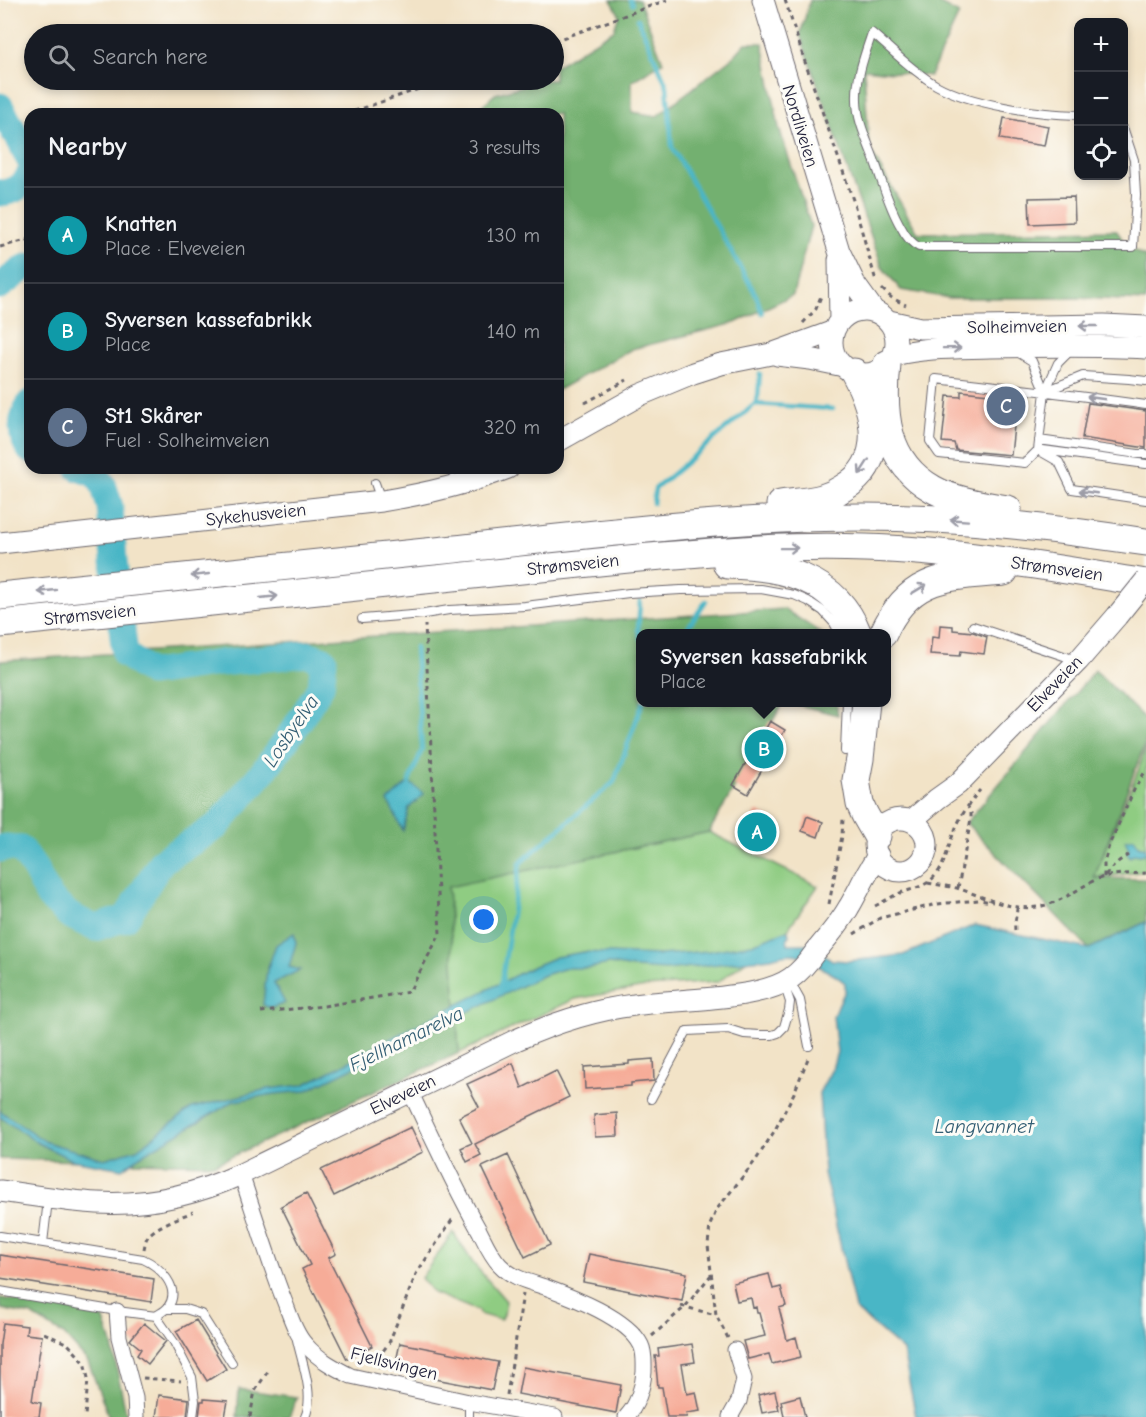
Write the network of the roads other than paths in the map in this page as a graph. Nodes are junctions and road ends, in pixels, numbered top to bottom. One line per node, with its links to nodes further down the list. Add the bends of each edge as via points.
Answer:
1 (763, 0): 4 (main road, Nordliveien)
2 (1074, 115): 3 (lane, via 959,96 913,69 872,33 861,66 856,101 864,134 893,211 904,233 919,247 1133,247 1136,195 1134,160)
3 (1128, 142)
4 (839, 251): 5 (main road, Nordliveien, via 856,286); 6 (main road, Nordliveien)
5 (881, 316): 6 (main road, via 860,310); 7 (main road, Solheimveien, one-way to 5, via 920,328); 12 (main road, via 893,327 896,341)
6 (837, 326): 11 (main road); 13 (main road, via 833,338 835,354)
7 (1146, 327)
8 (1079, 346): 9 (main road, Solheimveien); 10 (main road, Solheimveien); 15 (lane, via 1058,363)
9 (1004, 347): 12 (main road, Solheimveien, one-way to 9, via 906,351 934,348); 15 (lane, via 1032,361)
10 (1146, 348)
11 (771, 354): 13 (main road); 17 (main road, via 721,364 668,383)
12 (890, 359): 13 (main road, via 872,373); 24 (highway, via 885,404 892,441 912,474 935,491 990,506)
13 (849, 369): 28 (highway, one-way to 28, via 864,393 871,416 873,450 849,485 823,498 399,543)
14 (1146, 381): 15 (lane, via 1083,376)
15 (1045, 392): 16 (lane, one-way to 15); 18 (lane); 19 (lane, via 936,379 930,441 939,454 1025,463)
16 (1146, 405)
17 (564, 438)
18 (1039, 440): 19 (lane); 20 (lane)
19 (1038, 450): 21 (lane); 23 (lane, one-way to 19, via 1072,489 1059,462)
20 (1146, 454)
21 (1146, 464)
22 (490, 474): 26 (main road, Sykehusveien, via 429,493 378,492 136,528)
23 (1146, 500)
24 (1146, 530)
25 (1146, 542): 28 (highway, Strømsveien, one-way to 28, via 986,522 904,517 819,518 688,525)
26 (0, 543)
27 (1054, 568): 29 (highway, Strømsveien); 30 (highway, Strømsveien, one-way to 27, via 728,550 910,550); 37 (highway, one-way to 27, via 896,609 926,585 955,577)
28 (238, 572): 31 (highway, Strømsveien, one-way to 31)
29 (1146, 581): 38 (main road, Elveveien, bridge)
30 (334, 590): 33 (highway, Strømsveien, one-way to 30); 36 (highway, via 738,565 775,569 816,583 840,603)
31 (0, 596)
32 (362, 619): 35 (lane, via 525,606 629,592 761,590 794,594 808,601 823,611)
33 (0, 624)
34 (973, 626): 38 (lane)
35 (838, 629)
36 (856, 629)
37 (885, 629)
38 (1078, 661): 42 (main road, Elveveien)
39 (848, 707): 41 (lane)
40 (865, 707): 41 (highway)
41 (853, 755): 43 (highway)
42 (958, 784): 43 (main road, Elveveien); 44 (main road, Elveveien)
43 (889, 834): 44 (main road, via 921,828); 45 (main road, via 882,862); 46 (main road, Elveveien)
44 (926, 839): 45 (main road, Elveveien, via 927,846 917,866)
45 (896, 870): 46 (main road, Elveveien)
46 (850, 906): 47 (main road, Elveveien)
47 (792, 976): 48 (lane); 49 (main road, Elveveien, via 749,993 633,1005 579,1016 524,1036); 50 (lane, via 789,1010 778,1033 687,1031)
48 (809, 1046)
49 (410, 1091): 51 (main road, Elveveien); 68 (street, via 469,1212 501,1265 525,1281 607,1314 628,1328 641,1345 644,1377 637,1402)
50 (651, 1099)
51 (241, 1174): 53 (main road, Elveveien, via 196,1192 147,1201 96,1203); 60 (street, Fjellsvingen)
52 (0, 1191): 53 (main road, Elveveien)
53 (48, 1198): 55 (lane)
54 (0, 1236): 55 (lane)
55 (43, 1243): 57 (lane, via 153,1263 172,1291)
56 (0, 1291): 58 (lane)
57 (167, 1309): 59 (lane); 62 (lane, via 201,1314)
58 (117, 1311): 59 (lane); 64 (street, via 118,1338 135,1398)
59 (156, 1316): 65 (lane, via 192,1377)
60 (294, 1327): 63 (street, Fjellsvingen, via 304,1344 324,1362 351,1376); 66 (lane, via 309,1396)
61 (735, 1350): 69 (street, via 744,1379)
62 (232, 1363)
63 (469, 1410): 67 (street, Fjellsvingen, via 505,1409)
64 (136, 1417)
65 (193, 1417)
66 (305, 1417)
67 (555, 1417)
68 (626, 1417)
69 (730, 1417)

